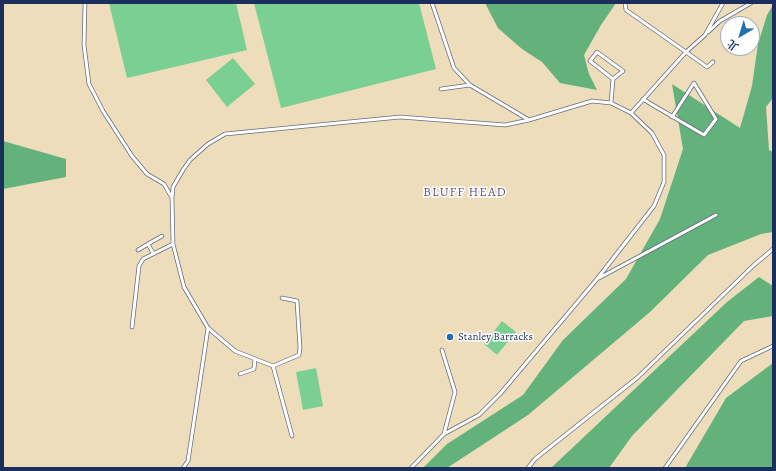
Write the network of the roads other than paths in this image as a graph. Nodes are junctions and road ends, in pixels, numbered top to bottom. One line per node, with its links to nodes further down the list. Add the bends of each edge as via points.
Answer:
1 (85, 3): 17 (lane, via 84,45 89,84 132,156 147,174 164,184)
2 (432, 3): 10 (lane, via 454,68)
3 (625, 3): 7 (lane, via 626,10)
4 (723, 3): 6 (lane)
5 (751, 3): 6 (lane, via 720,21)
6 (705, 36): 7 (lane)
7 (686, 52): 8 (lane, via 707,67); 12 (lane)
8 (713, 62)
9 (613, 79): 9 (lane, via 590,61 597,52 623,71); 13 (lane)
10 (470, 85): 11 (lane); 16 (lane)
11 (441, 89)
12 (643, 99): 14 (lane); 15 (lane)
13 (612, 103): 14 (lane); 16 (lane, via 592,101)
14 (631, 113): 25 (lane, via 652,133 664,155 664,182 654,206)
15 (672, 117): 15 (lane, via 704,135 716,119 694,83)
16 (529, 120): 17 (lane, via 505,124 400,117 225,134 208,144 190,160 173,187)
17 (172, 198): 21 (lane)
18 (716, 215): 25 (lane)
19 (162, 236): 20 (lane)
20 (148, 244): 23 (lane); 24 (lane)
21 (174, 244): 24 (lane); 28 (lane, via 184,288)
22 (773, 249): 40 (lane, via 636,378 535,459)
23 (138, 250)
24 (153, 253): 27 (lane, via 143,259 139,266)
25 (596, 279): 36 (lane, via 500,394 479,415)
26 (282, 298): 32 (lane, via 297,301 300,348 299,355)
27 (132, 327)
28 (208, 328): 31 (lane, via 235,351); 38 (lane, via 188,461)
29 (773, 346): 41 (lane, via 741,361)
30 (442, 350): 36 (lane, via 455,392)
31 (255, 359): 32 (lane); 34 (lane)
32 (273, 366): 37 (lane)
33 (260, 367): 34 (lane)
34 (254, 369): 35 (lane)
35 (240, 374)
36 (444, 434): 39 (lane)
37 (292, 436)
38 (183, 468)
39 (411, 468)
40 (528, 468)
41 (665, 468)

